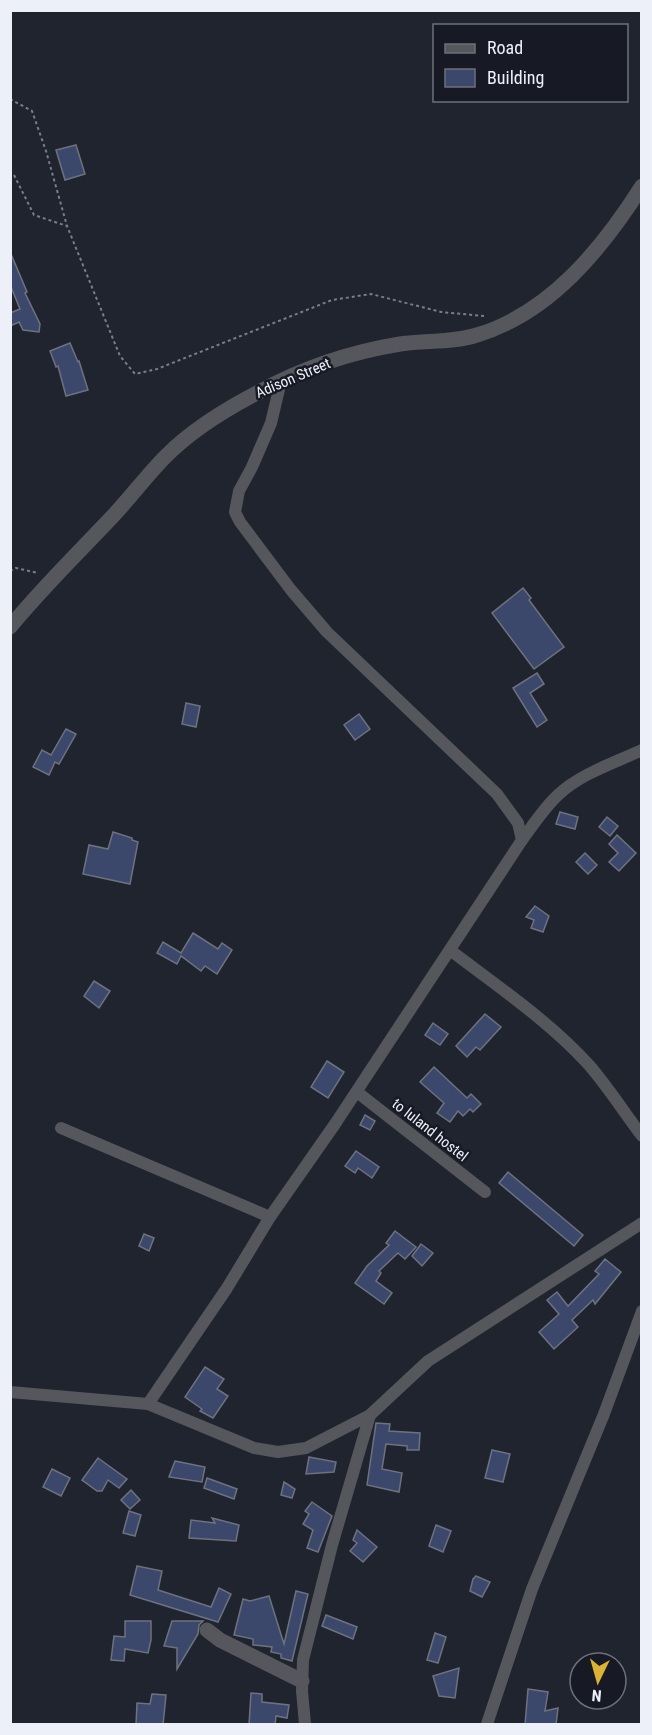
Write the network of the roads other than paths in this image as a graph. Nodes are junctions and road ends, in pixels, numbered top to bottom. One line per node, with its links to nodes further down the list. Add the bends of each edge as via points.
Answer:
1 (642, 186): 2 (street, Adison Street, via 591,258 512,320 474,336 398,345 343,358)
2 (281, 381): 3 (street, Adison Street, via 209,420 183,440); 5 (street, via 271,423 239,491 235,512 240,522 327,632 497,794 518,823)
3 (10, 627)
4 (642, 750): 5 (street, via 560,793)
5 (522, 840): 6 (street)
6 (450, 950): 7 (street); 9 (street, via 568,1045 606,1086)
7 (357, 1092): 10 (street, to luland hostel); 11 (street)
8 (61, 1128): 11 (street)
9 (642, 1136)
10 (485, 1192)
11 (270, 1217): 15 (street)
12 (642, 1224): 16 (street, via 428,1361)
13 (642, 1311): 20 (street, via 532,1589)
14 (10, 1392): 15 (street)
15 (148, 1404): 16 (street, via 254,1448 278,1452 306,1448)
16 (370, 1415): 18 (street, via 329,1556 303,1660)
17 (207, 1630): 18 (street)
18 (302, 1681): 19 (street)
19 (305, 1725)
20 (488, 1725)

